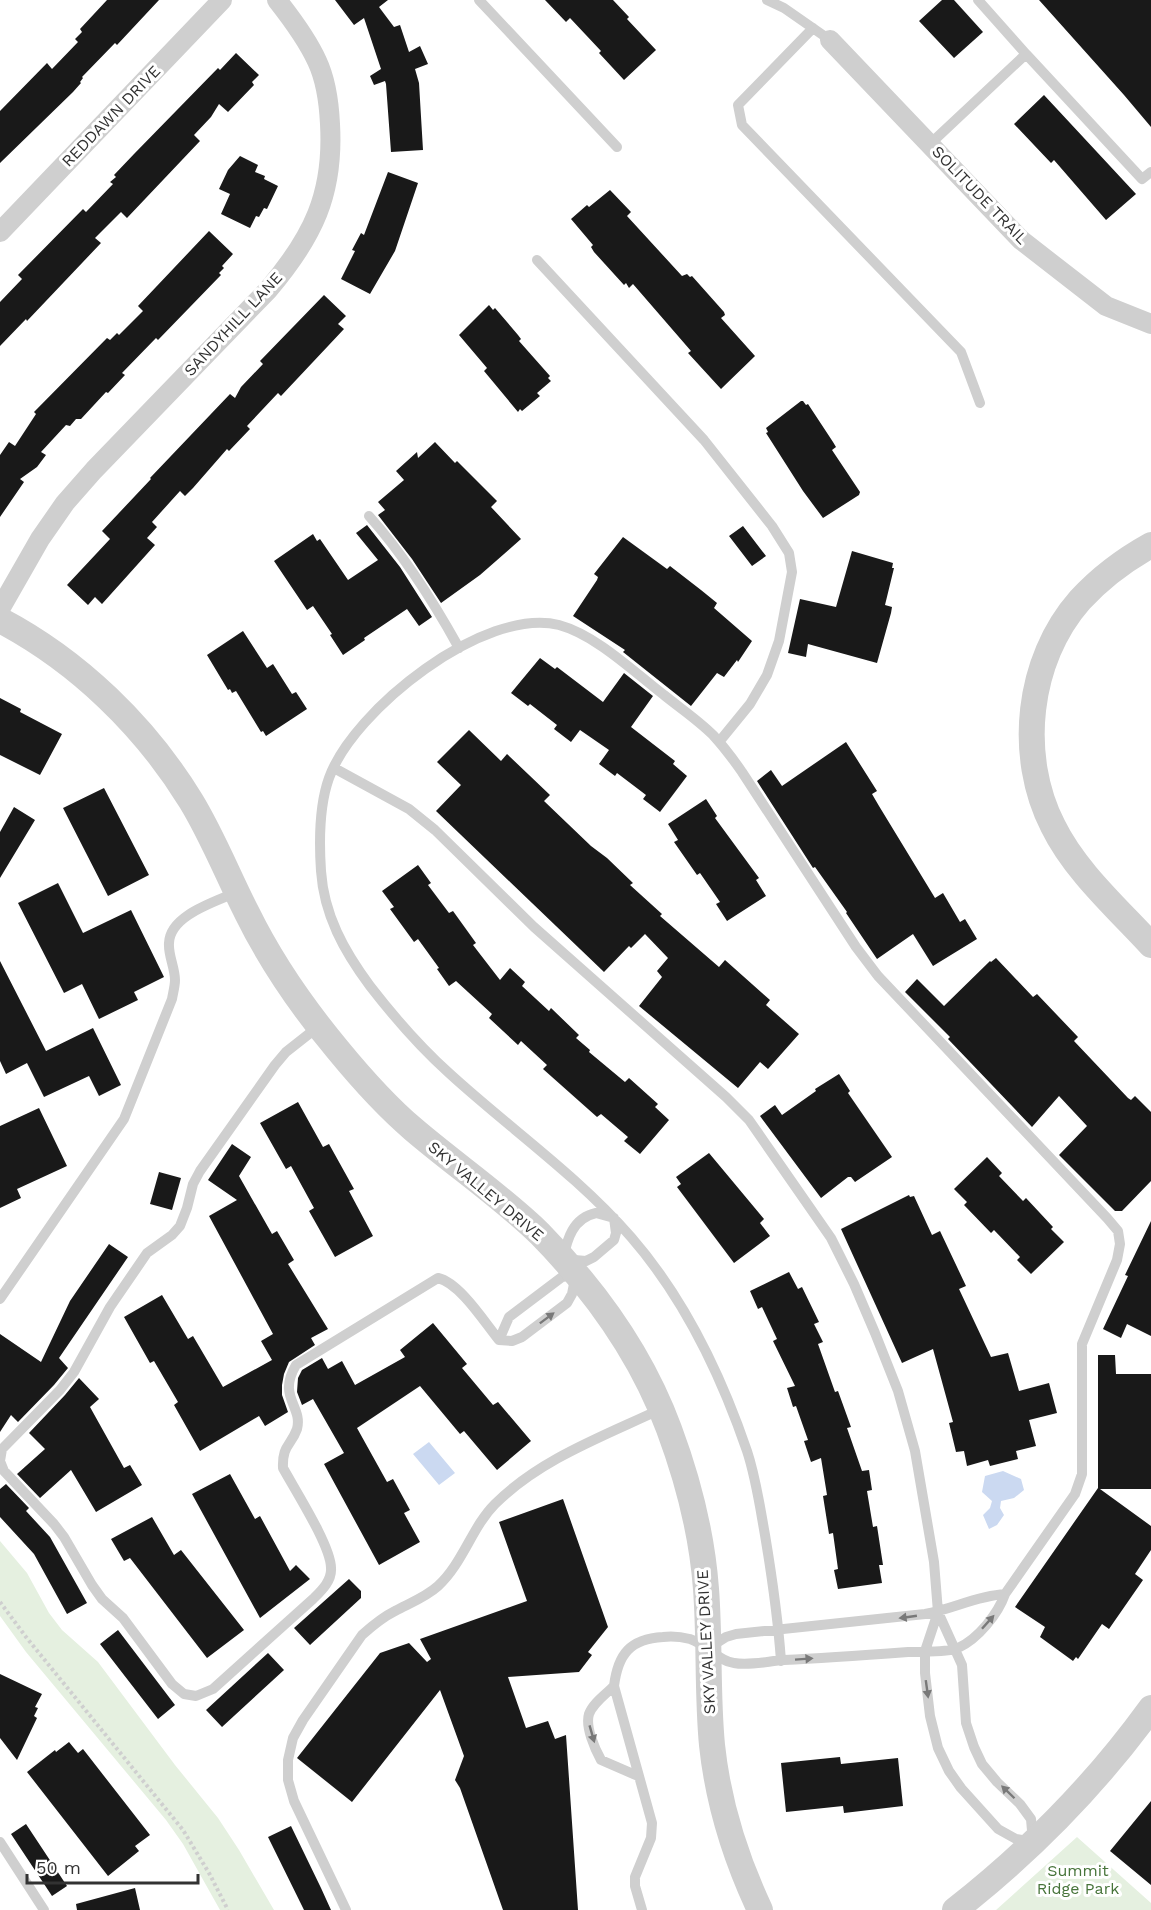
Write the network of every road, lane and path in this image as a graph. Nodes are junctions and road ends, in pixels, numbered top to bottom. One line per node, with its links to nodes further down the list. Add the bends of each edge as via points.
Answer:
1 (222, 0): 12 (street, REDDAWN DRIVE)
2 (277, 0): 18 (street, SANDYHILL LANE, via 318,62 330,109 332,147 319,210 306,238 268,290 65,502)
3 (479, 0): 10 (lane)
4 (768, 0): 6 (lane)
5 (978, 0): 8 (lane)
6 (813, 28): 7 (lane); 15 (lane, via 738,105 742,126 961,352)
7 (830, 40): 9 (street, SOLITUDE TRAIL)
8 (1026, 54): 9 (lane); 11 (lane, via 1142,179)
9 (930, 144): 14 (street, SOLITUDE TRAIL, via 1021,240 1106,306)
10 (616, 147)
11 (1151, 172)
12 (0, 232)
13 (537, 260): 21 (lane, via 704,440 789,553 792,572 779,641 767,675 750,704)
14 (1151, 324)
15 (980, 403)
16 (369, 516): 20 (lane, via 426,588)
17 (1151, 544): 24 (street, via 1103,576 1059,629 1043,662 1032,727 1033,765 1053,826 1068,851)
18 (0, 609)
19 (0, 620): 23 (street, SKY VALLEY DRIVE, via 61,658 143,735 190,801)
20 (459, 648): 21 (lane, via 505,628 557,624 602,647); 22 (lane, via 429,666 366,720)
21 (719, 742): 31 (lane, via 878,976 1118,1232 1117,1260 1082,1344 1082,1474 1075,1494)
22 (334, 768): 26 (lane, via 323,804 321,872 325,902 336,933 354,965 417,1042); 33 (lane, via 409,809 435,830 534,927 749,1120 831,1238 898,1391 926,1508)
23 (237, 892): 25 (street, SKY VALLEY DRIVE, via 269,953); 28 (lane, via 186,916 171,933 175,980 172,999 124,1119)
24 (1151, 945)
25 (319, 1026): 27 (street, SKY VALLEY DRIVE, via 410,1127 539,1233); 29 (lane, via 275,1065 200,1171 180,1226 147,1253 110,1307 74,1372 2,1449 0,1461 4,1471 54,1524 102,1599 123,1618 172,1684 184,1694 196,1696 213,1689 313,1599 325,1587 332,1570 328,1552 283,1468 283,1456 297,1428 288,1390 296,1365 438,1278 462,1295)
26 (614, 1218): 27 (lane, via 614,1240 594,1257); 27 (lane, via 596,1213 573,1228 568,1236); 34 (lane, via 633,1238 688,1318 729,1405 748,1454 761,1510)
27 (569, 1267): 29 (lane, via 562,1277 508,1317); 29 (lane, one-way to 27, via 522,1337 567,1304 572,1294); 30 (street, SKY VALLEY DRIVE, via 623,1339)
28 (0, 1299)
29 (499, 1340)
30 (660, 1410): 35 (street, SKY VALLEY DRIVE, via 684,1474 697,1525 706,1587); 46 (lane, via 543,1465 513,1488 494,1505 453,1570 439,1585 362,1635 303,1720 293,1738 288,1780 294,1801)
31 (1005, 1594): 33 (lane, via 984,1596); 36 (lane, one-way to 31, via 990,1623)
32 (0, 1602): 45 (path, via 183,1830)
33 (938, 1612): 34 (lane, one-way to 34); 36 (lane); 37 (lane)
34 (779, 1630): 35 (lane, via 736,1634); 38 (lane)
35 (707, 1649): 38 (lane, via 736,1664); 39 (lane, via 690,1639 641,1639 621,1660); 48 (street, SKY VALLEY DRIVE, via 712,1748 719,1789 732,1840)
36 (956, 1649): 37 (lane); 43 (lane, one-way to 36, via 1031,1819 982,1764 974,1747 966,1723 962,1665)
37 (925, 1651): 38 (lane, one-way to 37); 43 (lane, one-way to 43, via 930,1716 949,1771 998,1829 1016,1839)
38 (781, 1661)
39 (614, 1686): 41 (lane); 41 (lane, one-way to 41, via 596,1703 589,1714 589,1725 601,1760)
40 (1151, 1708): 43 (street, via 1097,1775)
41 (638, 1776): 47 (lane, via 652,1824 651,1838 635,1876)
42 (0, 1842): 44 (lane)
43 (1033, 1842): 49 (street)
44 (44, 1910)
45 (228, 1910)
46 (346, 1910)
47 (642, 1910)
48 (760, 1910)
49 (955, 1910)

